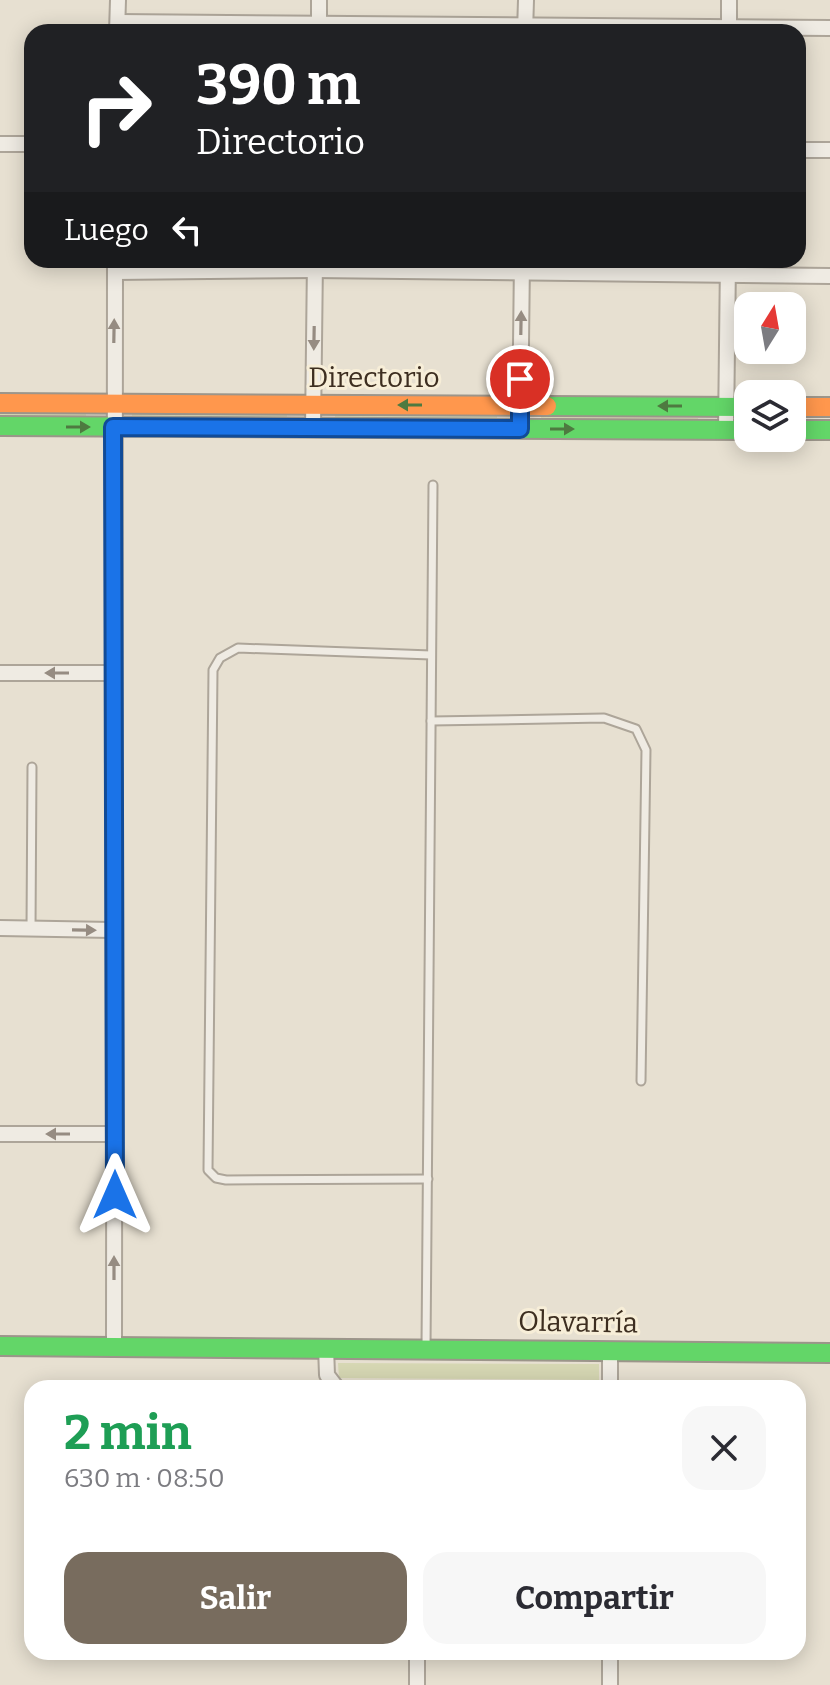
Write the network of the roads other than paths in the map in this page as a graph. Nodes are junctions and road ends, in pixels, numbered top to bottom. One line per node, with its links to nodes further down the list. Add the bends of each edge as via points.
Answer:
1 (118, 0): 5 (street)
2 (319, 0): 6 (street)
3 (526, 0): 7 (street)
4 (729, 0): 8 (street)
5 (118, 24)
6 (319, 24)
7 (525, 24)
8 (729, 24)
9 (806, 28): 10 (street)
10 (830, 28)
11 (0, 144): 12 (street)
12 (24, 144)
13 (806, 150): 14 (street)
14 (830, 150)
15 (115, 268): 21 (street, one-way to 15)
16 (315, 268): 22 (street, one-way to 22)
17 (522, 268): 23 (street, one-way to 17)
18 (728, 268): 19 (street); 24 (street)
19 (830, 276)
20 (0, 403): 21 (main road, Directorio)
21 (113, 403): 22 (main road, Directorio); 29 (street)
22 (314, 404): 23 (main road, Directorio, one-way to 22); 30 (street)
23 (520, 405): 24 (main road, Directorio, one-way to 23); 31 (street)
24 (726, 406): 25 (main road, Directorio); 32 (street)
25 (734, 406)
26 (806, 407): 27 (main road)
27 (830, 407)
28 (0, 426): 29 (main road, Directorio, one-way to 29)
29 (113, 427): 30 (main road, Directorio); 39 (street)
30 (313, 428): 31 (main road, Directorio)
31 (520, 429): 32 (main road, Directorio, one-way to 32)
32 (726, 430): 33 (main road, Directorio)
33 (734, 430)
34 (806, 430): 35 (main road)
35 (830, 430)
36 (433, 485): 37 (lane)
37 (431, 655): 40 (lane); 48 (lane, via 238,648 220,658 213,670 208,1138 208,1170 226,1180)
38 (0, 673): 39 (street, one-way to 38)
39 (113, 673): 44 (street)
40 (431, 721): 45 (lane, via 604,718 636,729 646,750); 48 (lane)
41 (32, 767): 43 (lane)
42 (0, 928): 43 (street)
43 (31, 929): 44 (street, one-way to 44)
44 (112, 930): 47 (street)
45 (641, 1081)
46 (0, 1134): 47 (street, one-way to 46)
47 (115, 1134): 50 (street, one-way to 47)
48 (428, 1179): 52 (lane)
49 (0, 1346): 50 (main road, Olavarría)
50 (114, 1346): 51 (main road, Olavarría)
51 (326, 1347): 52 (main road, Olavarría); 55 (street)
52 (426, 1348): 53 (main road, Olavarría)
53 (610, 1351): 54 (main road, Olavarría); 56 (street)
54 (830, 1353)
55 (331, 1380)
56 (610, 1380)
57 (417, 1660): 59 (street)
58 (610, 1660): 60 (street)
59 (417, 1685)
60 (610, 1685)

